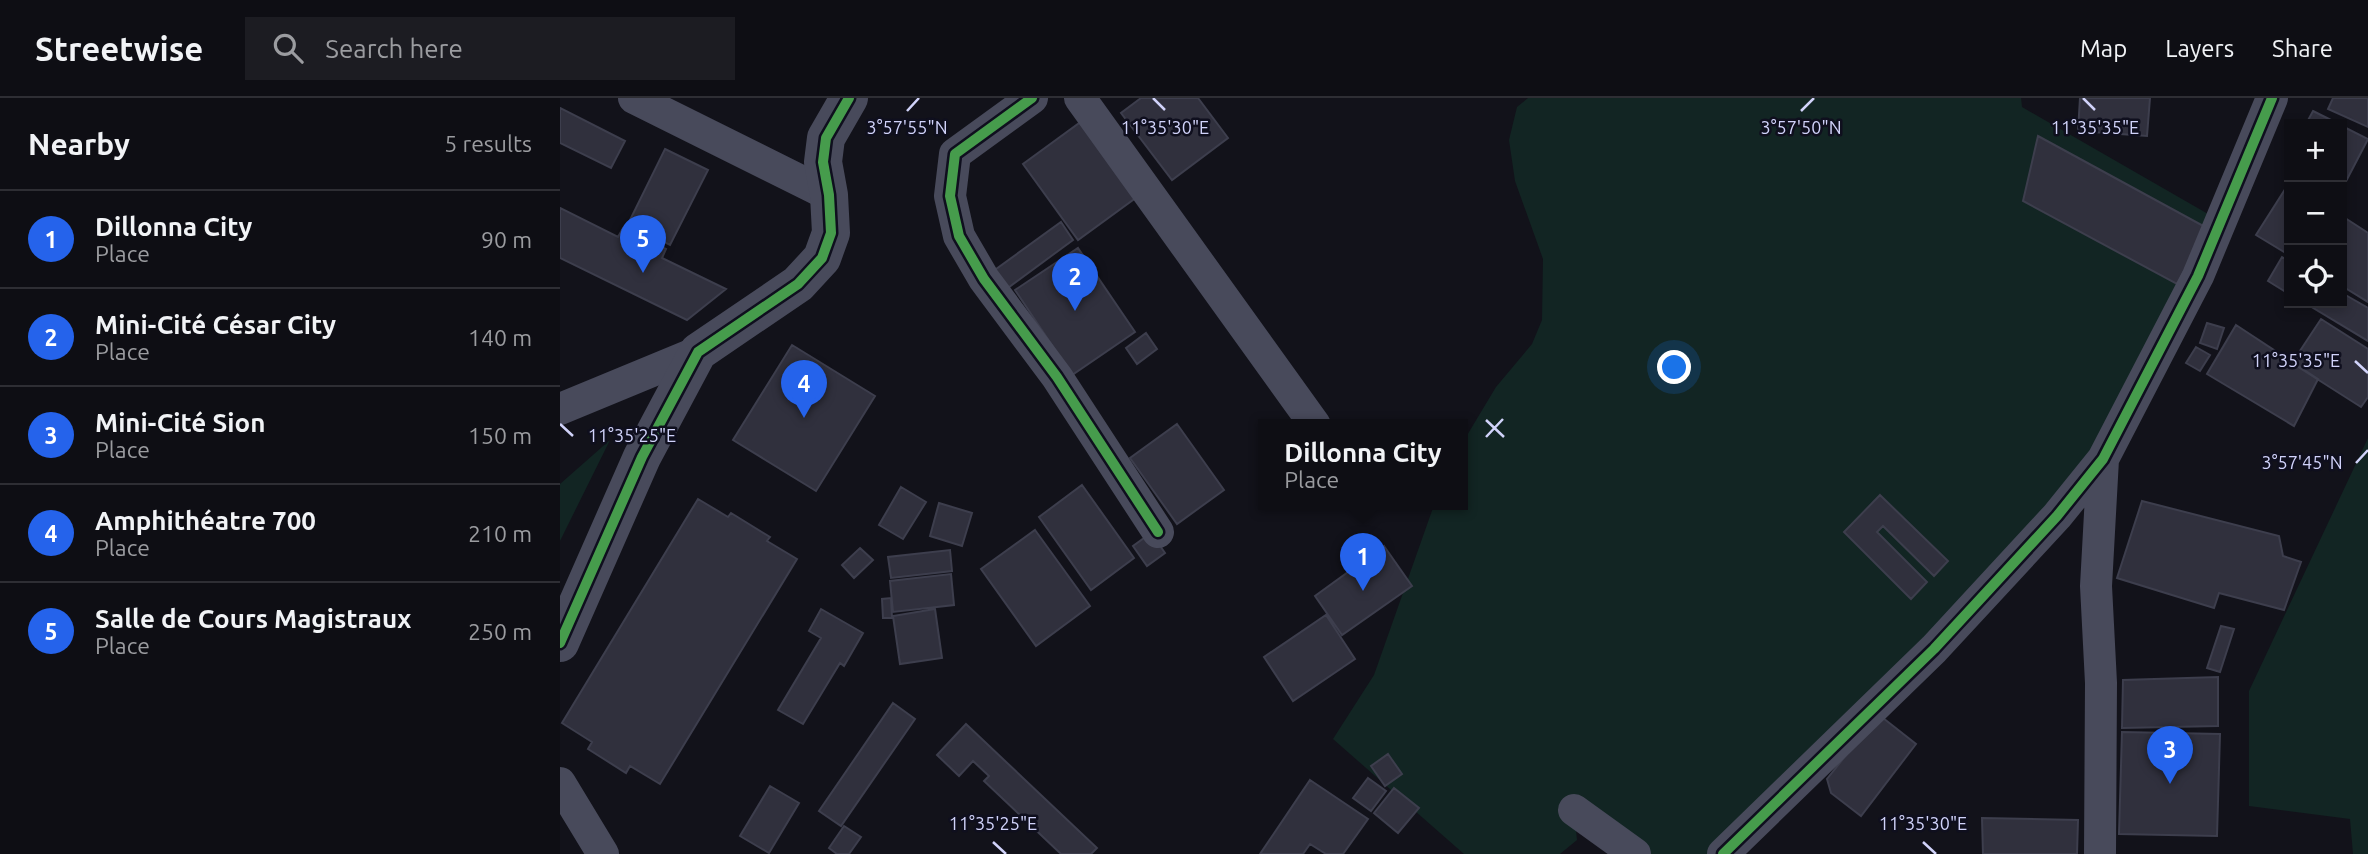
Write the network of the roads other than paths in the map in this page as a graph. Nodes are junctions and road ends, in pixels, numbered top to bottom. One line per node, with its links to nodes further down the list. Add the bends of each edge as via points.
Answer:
1 (634, 98): 6 (street)
2 (849, 98): 6 (street, via 826,138 823,162)
3 (1032, 98): 11 (street, via 955,154 950,196 959,236)
4 (1080, 98): 9 (street)
5 (2272, 98): 10 (street, via 2198,276)
6 (830, 195): 7 (street, via 831,233 822,258 798,284)
7 (698, 352): 8 (street); 12 (street, via 642,457)
8 (560, 409)
9 (1311, 419)
10 (2103, 459): 17 (street, via 2057,516 1934,649); 18 (street, via 2096,586 2101,683)
11 (1158, 531)
12 (560, 643)
13 (560, 783): 15 (street)
14 (1574, 810): 16 (street)
15 (603, 854)
16 (1635, 854)
17 (1723, 854)
18 (2099, 854)

